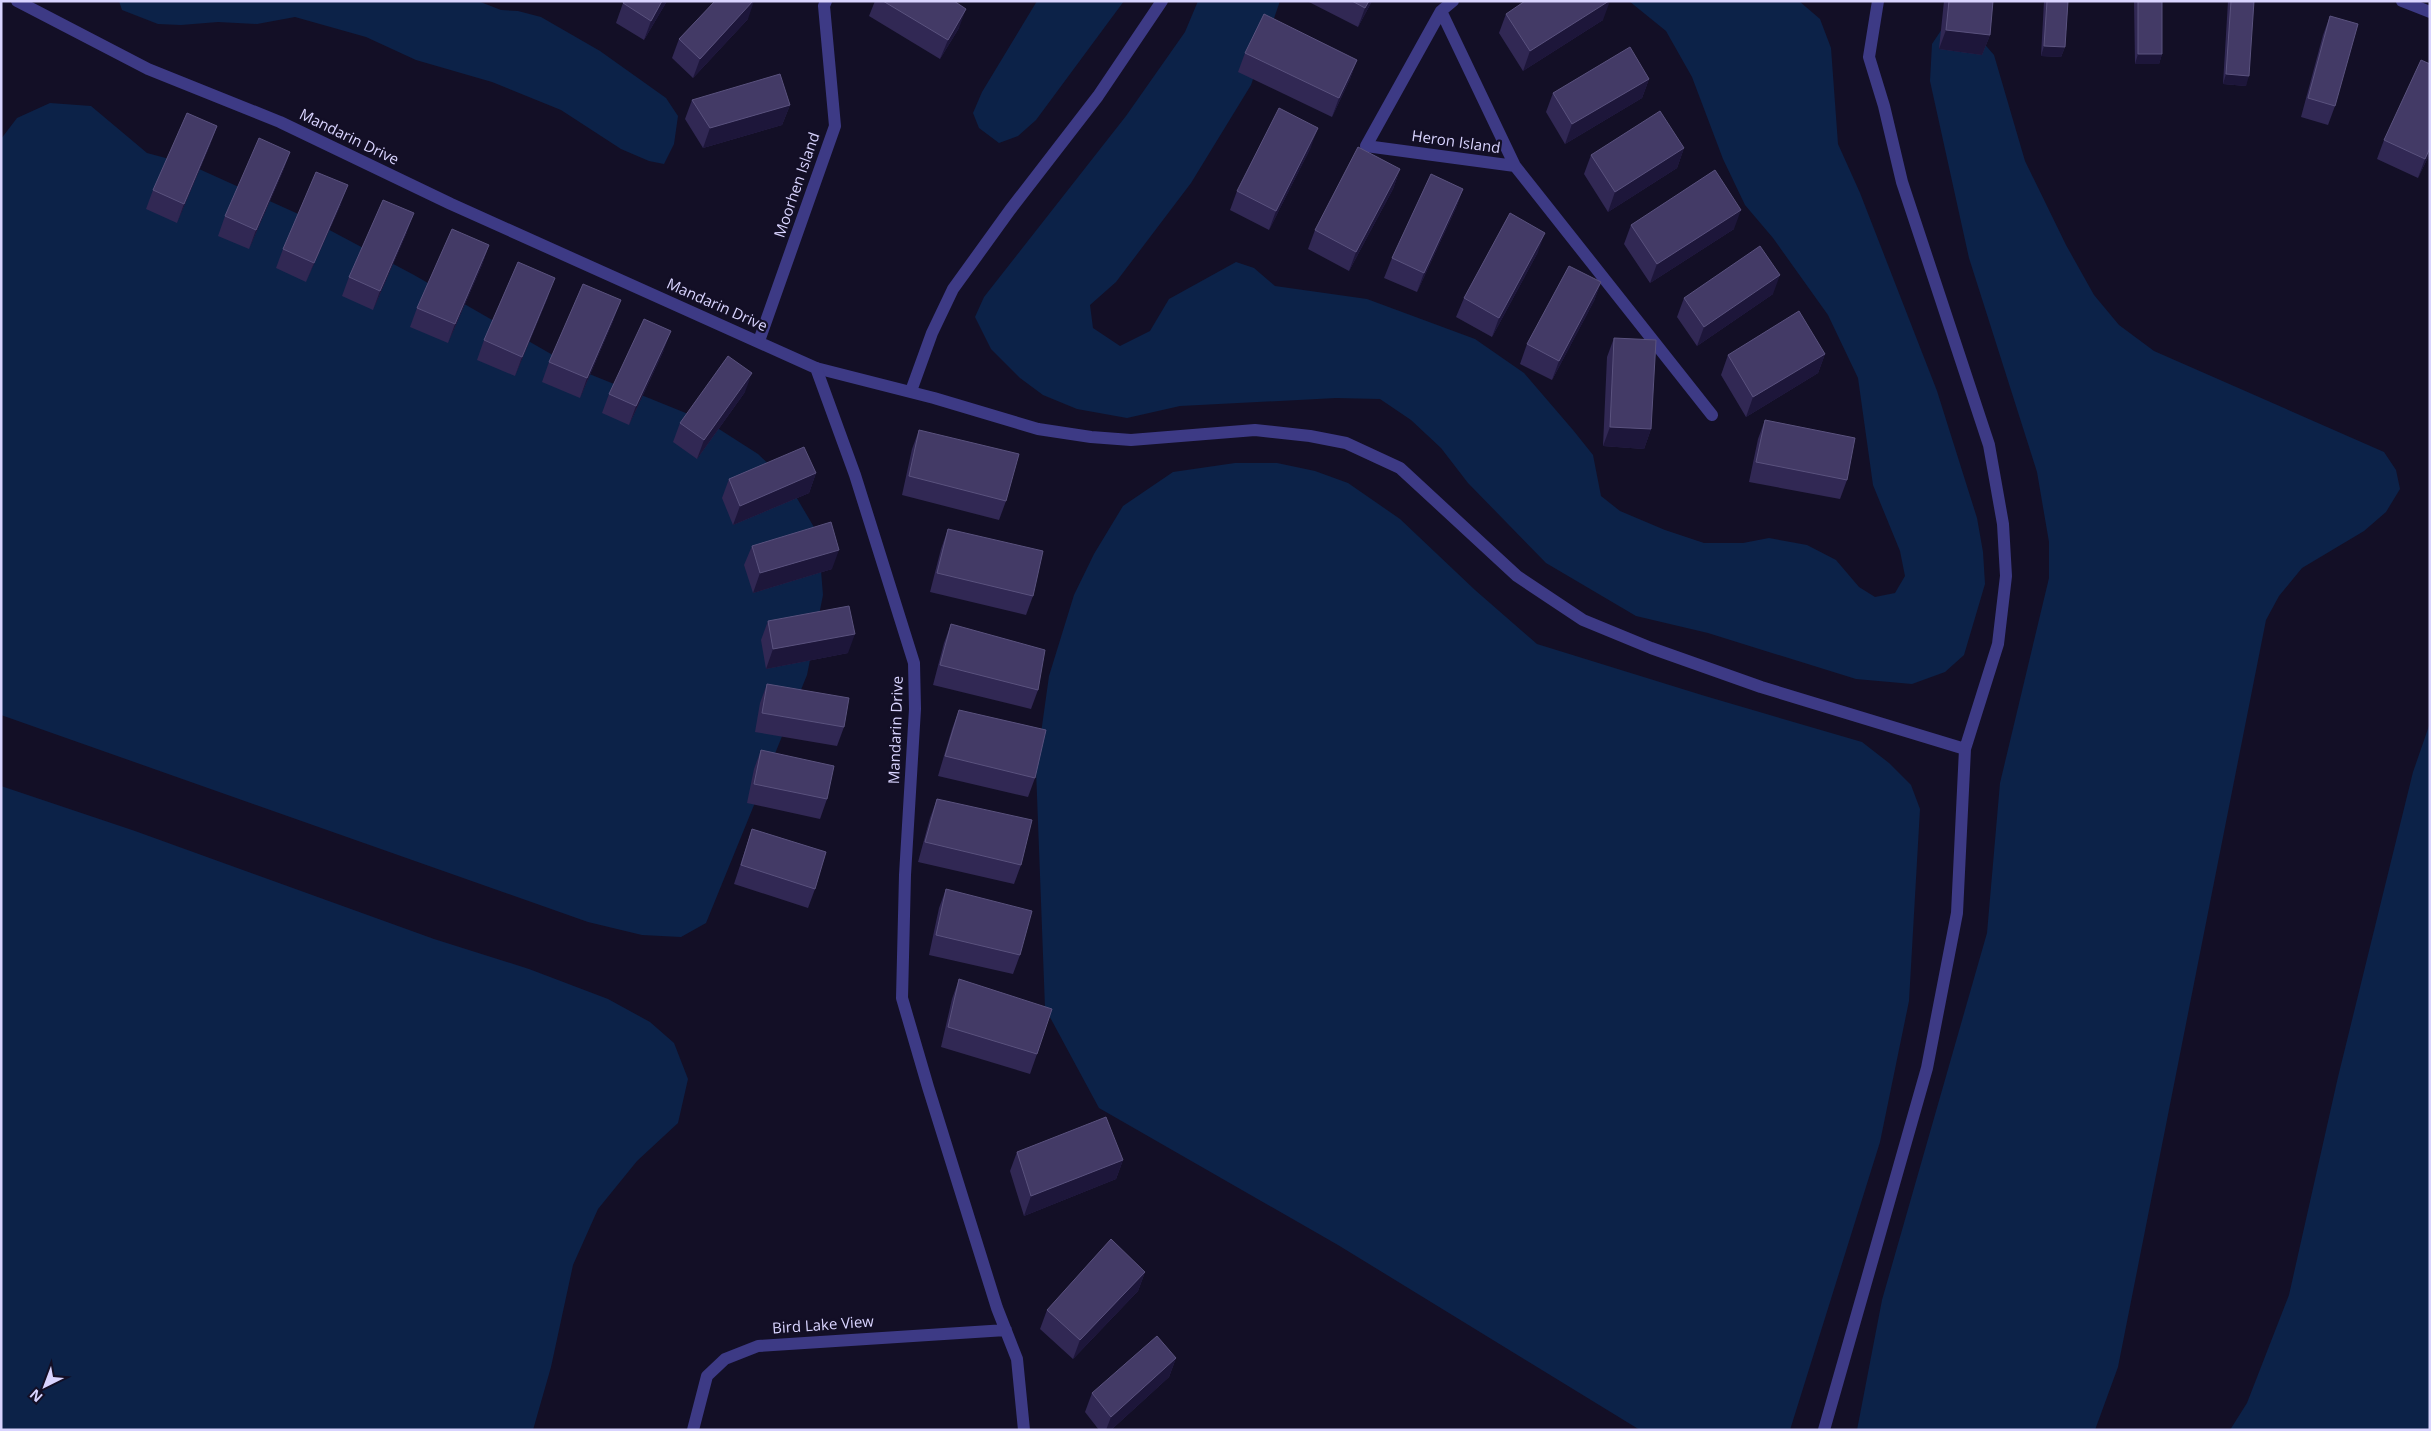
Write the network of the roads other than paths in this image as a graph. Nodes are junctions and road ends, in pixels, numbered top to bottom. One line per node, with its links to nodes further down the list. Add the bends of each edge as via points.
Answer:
1 (17, 1): 10 (street, Mandarin Drive, via 148,69 280,122 451,204)
2 (1162, 1): 12 (street, via 1098,96 953,288)
3 (1453, 1): 7 (street, Heron Island)
4 (1878, 1): 14 (street, via 1869,57 1902,182 1989,445 2003,524 2006,576 1998,644)
5 (2402, 1): 8 (street)
6 (823, 3): 10 (street, Moorhen Island, via 835,126)
7 (1441, 12): 9 (street); 9 (street, Heron Island, via 1366,146)
8 (2430, 12)
9 (1515, 166): 13 (street, Heron Island)
10 (759, 342): 11 (street, Mandarin Drive)
11 (816, 368): 12 (street); 15 (street, Mandarin Drive, via 855,475 914,662 915,709 905,875 902,998)
12 (910, 392): 14 (street, via 1038,429 1091,437 1131,440 1255,430 1346,443 1400,468 1517,576 1583,620 1761,687)
13 (1712, 415)
14 (1965, 749): 18 (street, via 1957,913 1927,1068)
15 (1006, 1330): 16 (street, Bird Lake View, via 758,1346 725,1359 707,1376); 17 (street, via 1017,1359)
16 (693, 1430)
17 (1024, 1430)
18 (1824, 1430)

